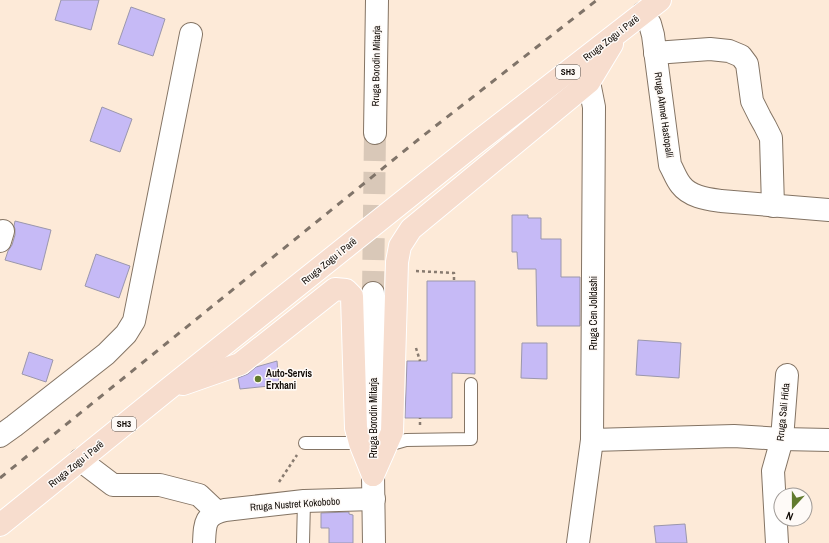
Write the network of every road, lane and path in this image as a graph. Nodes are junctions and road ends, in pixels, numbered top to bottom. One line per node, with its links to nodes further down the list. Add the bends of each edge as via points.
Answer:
1 (378, 0): 7 (street, Rruga Borodin Mitarja)
2 (652, 7): 4 (main road, Rruga Zogu i Parë / SH3); 5 (street, Rruga Ahmet Hastopalli, via 650,24)
3 (191, 34): 16 (street, via 134,321 126,334 106,354)
4 (617, 34): 6 (main road); 15 (main road, Rruga Zogu i Parë / SH3)
5 (655, 53): 8 (street, Rruga Ahmet Hastopalli, via 670,166 682,186 692,194 705,198); 8 (street, via 710,49 729,51 741,56 747,64 752,101 771,138)
6 (589, 82): 10 (main road, via 411,229 400,246); 18 (street, Rruga Cen Jolldashi, via 594,108)
7 (375, 133)
8 (773, 206): 9 (street, Rruga Ahmet Hastopalli)
9 (829, 210)
10 (397, 270): 11 (path, via 454,273); 22 (main road, via 392,432)
11 (454, 281)
12 (373, 293): 24 (street, Rruga Borodin Mitarja)
13 (787, 375): 17 (street, Rruga Sali Hida)
14 (471, 384): 22 (lane, via 471,439 406,440)
15 (166, 390): 21 (main road, via 240,364 335,289 346,290 352,296 356,428); 23 (main road, Rruga Zogu i Parë / SH3)
16 (0, 436)
17 (782, 439): 18 (street, via 734,436); 19 (street); 34 (street, Rruga Sali Hida, via 773,470)
18 (592, 440): 33 (street, Rruga Cen Jolldashi)
19 (829, 440)
20 (305, 443): 21 (lane); 27 (path)
21 (360, 443): 24 (main road)
22 (385, 446): 24 (main road)
23 (80, 460): 28 (street, via 113,485 160,485 199,495); 29 (main road, Rruga Zogu i Parë / SH3)
24 (373, 475): 25 (street, Rruga Borodin Mitarja)
25 (374, 499): 26 (street, Rruga Nustret Kokobobo); 32 (street, Rruga Borodin Mitarja)
26 (304, 501): 27 (street, Rruga Nustret Kokobobo); 31 (lane)
27 (264, 506): 28 (street, Rruga Nustret Kokobobo)
28 (217, 512): 30 (street, via 206,521)
29 (0, 525)
30 (204, 543)
31 (303, 543)
32 (374, 543)
33 (578, 543)
34 (777, 543)

